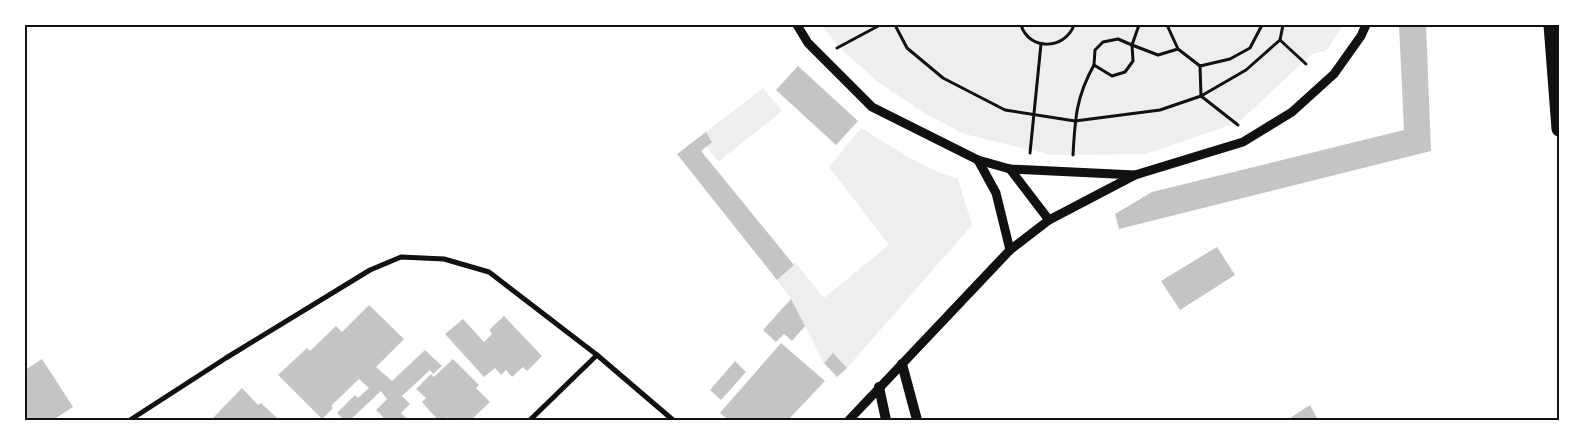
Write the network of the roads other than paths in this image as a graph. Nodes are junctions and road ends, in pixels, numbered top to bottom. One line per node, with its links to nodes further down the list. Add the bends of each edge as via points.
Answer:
1 (797, 25): 5 (street, via 808,43 872,107)
2 (1366, 25): 7 (street, via 1334,74 1292,112 1243,142)
3 (1551, 25): 4 (highway)
4 (1559, 129)
5 (978, 160): 6 (street); 9 (street, via 996,193)
6 (1010, 168): 7 (street); 8 (street)
7 (1135, 176): 8 (street)
8 (1049, 220): 9 (street)
9 (1010, 250): 11 (street)
10 (597, 355): 13 (street, via 490,272 444,259 401,257 370,270); 14 (street); 15 (street)
11 (902, 364): 12 (street); 18 (main road)
12 (880, 387): 16 (street); 17 (main road)
13 (130, 420)
14 (530, 420)
15 (673, 420)
16 (848, 420)
17 (886, 420)
18 (917, 420)

